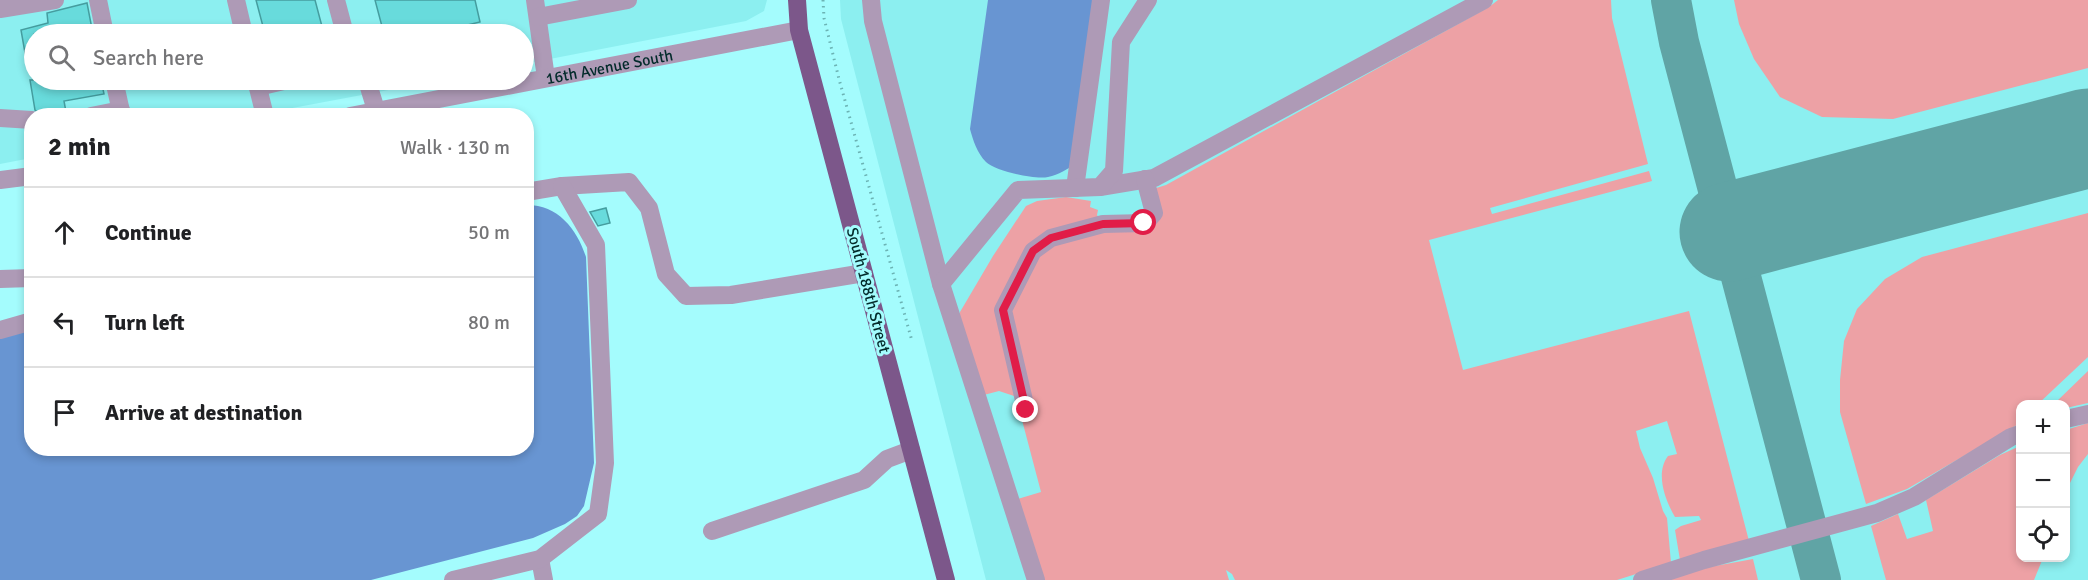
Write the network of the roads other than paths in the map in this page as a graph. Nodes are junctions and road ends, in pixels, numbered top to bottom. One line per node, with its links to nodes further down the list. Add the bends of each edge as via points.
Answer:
1 (55, 0): 11 (street)
2 (98, 0): 13 (street)
3 (236, 0): 14 (street)
4 (336, 0): 15 (street)
5 (628, 0): 12 (street)
6 (797, 0): 16 (main road, South 188th Street)
7 (871, 0): 39 (street, via 873,21)
8 (1101, 0): 34 (street)
9 (1148, 0): 33 (street, via 1121,42 1114,171)
10 (1484, 0): 30 (street, via 1154,178)
11 (0, 9)
12 (537, 9): 17 (street)
13 (103, 24)
14 (242, 24)
15 (342, 24)
16 (799, 30): 17 (street, 16th Avenue South); 36 (main road, South 188th Street)
17 (546, 78): 18 (street, 16th Avenue South)
18 (534, 79)
19 (116, 90): 23 (street)
20 (259, 90): 24 (street)
21 (370, 90): 25 (street)
22 (469, 90): 26 (street, 16th Avenue South)
23 (120, 108)
24 (263, 108)
25 (375, 108)
26 (385, 108)
27 (0, 118): 28 (street)
28 (24, 120)
29 (24, 177): 31 (street)
30 (1145, 179): 33 (street); 42 (street, via 1154,213 1144,223 1103,224 1051,238 1033,251 1003,310)
31 (0, 180)
32 (562, 186): 35 (street); 36 (street, via 629,182 650,208 666,274 686,296 731,295); 48 (street, via 596,245 605,463 598,514)
33 (1100, 187): 34 (street)
34 (1075, 188): 39 (street, via 1018,190)
35 (534, 191)
36 (864, 273): 46 (main road, South 188th Street)
37 (24, 278): 38 (street)
38 (0, 279)
39 (941, 284): 52 (street)
40 (24, 323): 41 (street)
41 (0, 330)
42 (1026, 410)
43 (2088, 414): 44 (street)
44 (2070, 418)
45 (2016, 435): 53 (street, via 1914,497 1877,513)
46 (911, 450): 47 (street, via 887,459 864,480); 51 (main road, South 188th Street)
47 (712, 531)
48 (540, 559): 49 (street); 50 (street)
49 (453, 580)
50 (544, 580)
51 (946, 580)
52 (1036, 580)
53 (1642, 580)

